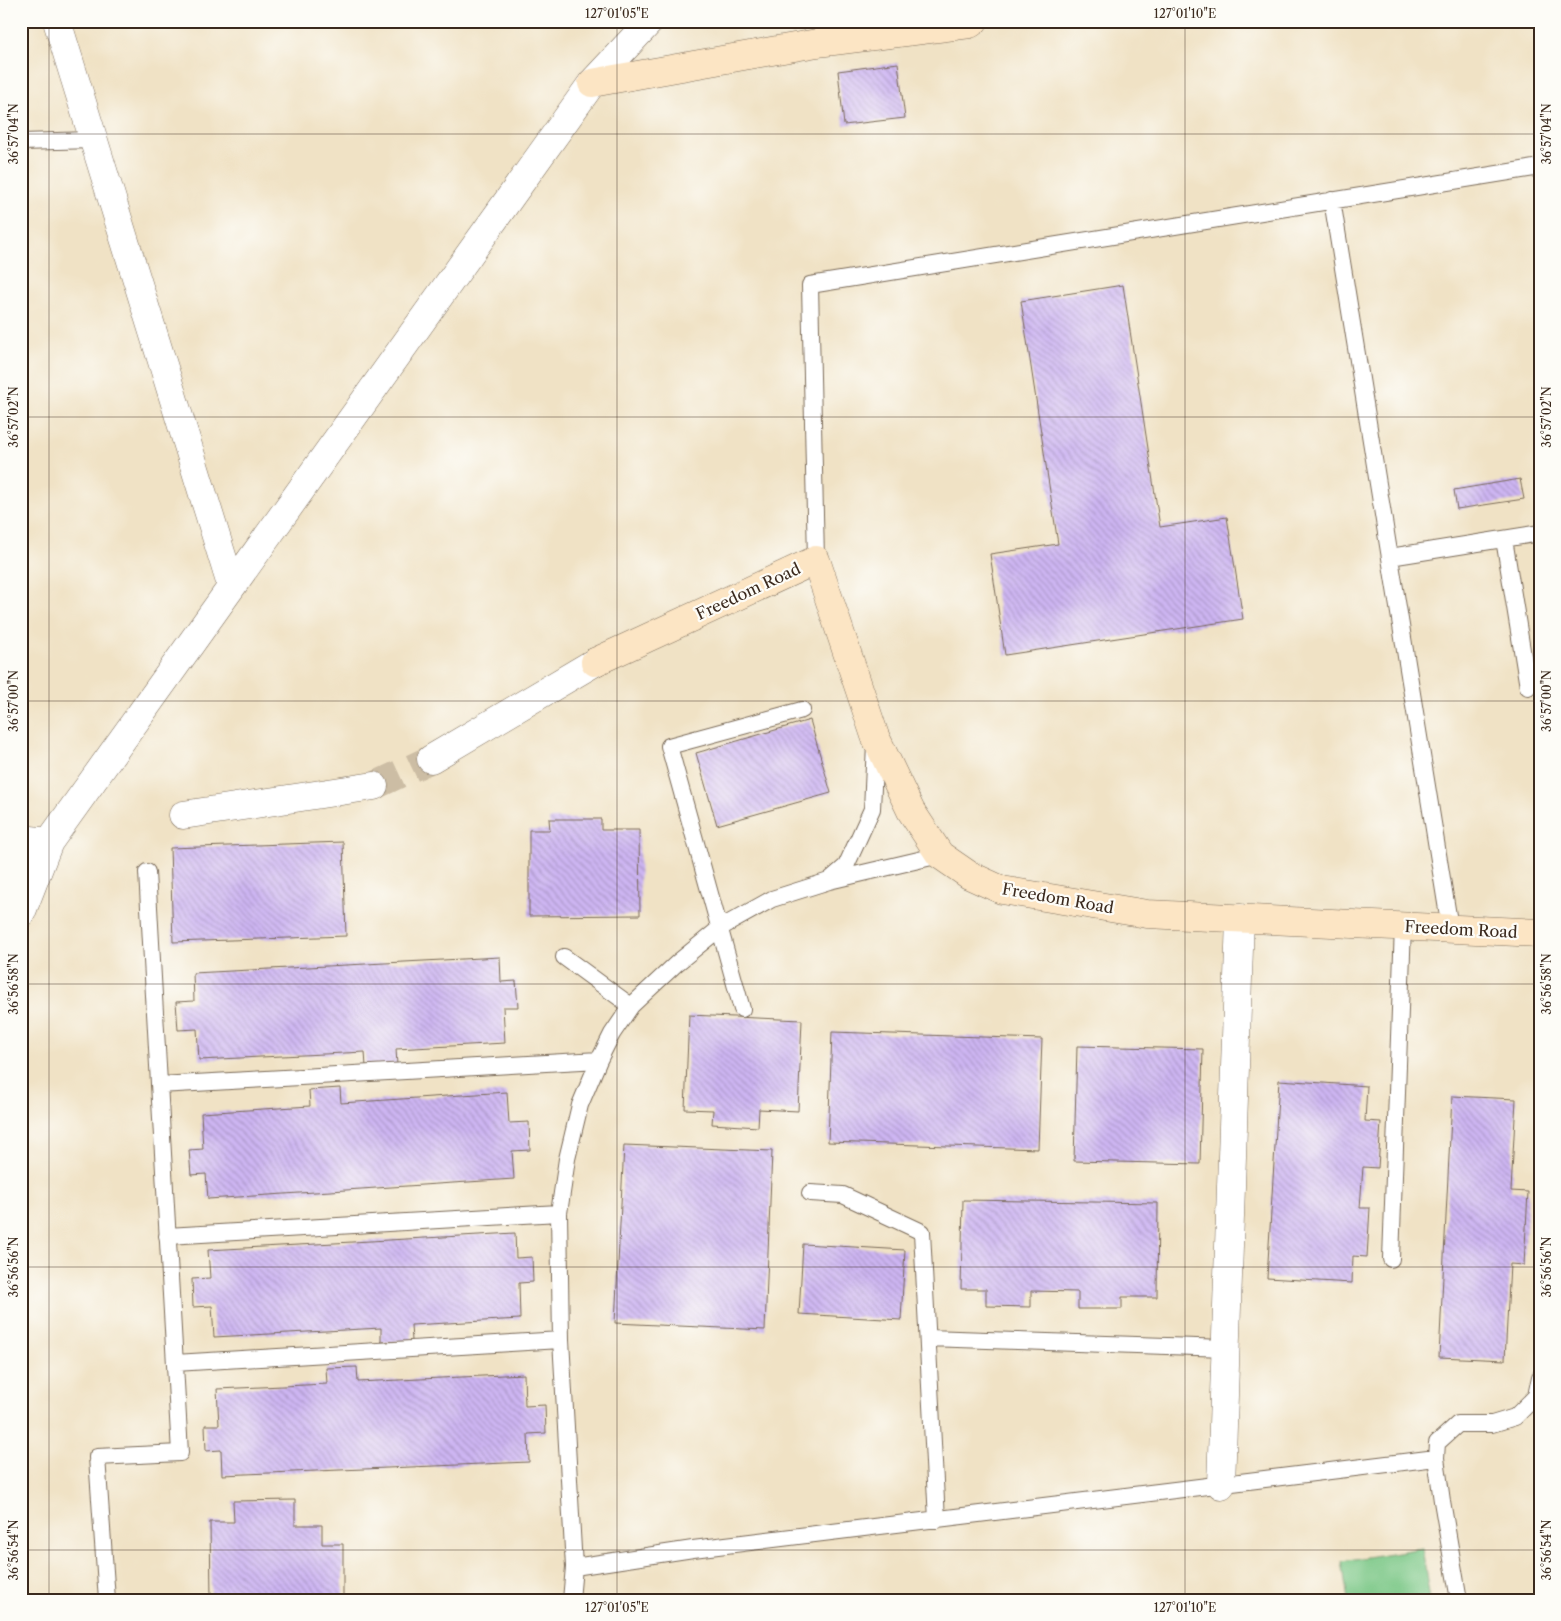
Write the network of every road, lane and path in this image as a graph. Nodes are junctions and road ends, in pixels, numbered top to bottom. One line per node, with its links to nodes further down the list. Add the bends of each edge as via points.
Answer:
1 (56, 21): 5 (street)
2 (650, 21): 4 (street)
3 (974, 21): 4 (street, via 818,43)
4 (592, 83): 13 (street)
5 (93, 140): 6 (lane); 13 (street)
6 (21, 142)
7 (1540, 167): 8 (lane)
8 (1332, 200): 11 (lane); 12 (lane, via 810,285)
9 (1540, 533): 10 (lane)
10 (1504, 538): 11 (lane); 14 (lane)
11 (1390, 557): 29 (lane)
12 (816, 560): 16 (street, Freedom Road); 17 (street, Freedom Road, via 594,662)
13 (231, 585): 21 (street)
14 (1528, 687)
15 (802, 710): 28 (lane, via 669,746)
16 (875, 736): 22 (street, Freedom Road, via 911,811); 24 (lane, via 872,809 846,866)
17 (431, 759)
18 (374, 786): 19 (street)
19 (183, 815)
20 (21, 839): 21 (street)
21 (49, 842): 25 (street)
22 (940, 855): 24 (lane); 26 (street, Freedom Road, via 969,875 1002,890 1147,914)
23 (147, 872): 35 (lane)
24 (829, 880): 28 (lane, via 772,899)
25 (21, 914)
26 (1240, 918): 27 (street, Freedom Road); 42 (street)
27 (1403, 926): 29 (street, Freedom Road); 39 (lane)
28 (720, 928): 32 (lane); 33 (lane)
29 (1450, 928): 30 (street, Freedom Road)
30 (1540, 933)
31 (564, 957): 32 (lane)
32 (631, 1006): 34 (lane)
33 (742, 1010)
34 (599, 1060): 35 (lane); 37 (lane, via 580,1105)
35 (159, 1085): 38 (lane)
36 (810, 1194): 40 (lane, via 843,1195 922,1232)
37 (559, 1213): 38 (lane); 41 (lane)
38 (168, 1236): 43 (lane)
39 (1391, 1259)
40 (928, 1338): 42 (lane); 47 (lane)
41 (561, 1340): 43 (lane); 48 (lane)
42 (1226, 1348): 46 (street)
43 (175, 1363): 49 (lane, via 180,1453 97,1458)
44 (1540, 1377): 45 (lane, via 1536,1396 1514,1417 1492,1424 1458,1424 1437,1443)
45 (1436, 1458): 46 (lane); 51 (lane)
46 (1221, 1485): 47 (lane)
47 (937, 1520): 48 (lane, via 693,1549)
48 (574, 1567): 50 (lane)
49 (107, 1600)
50 (571, 1600)
51 (1459, 1600)

